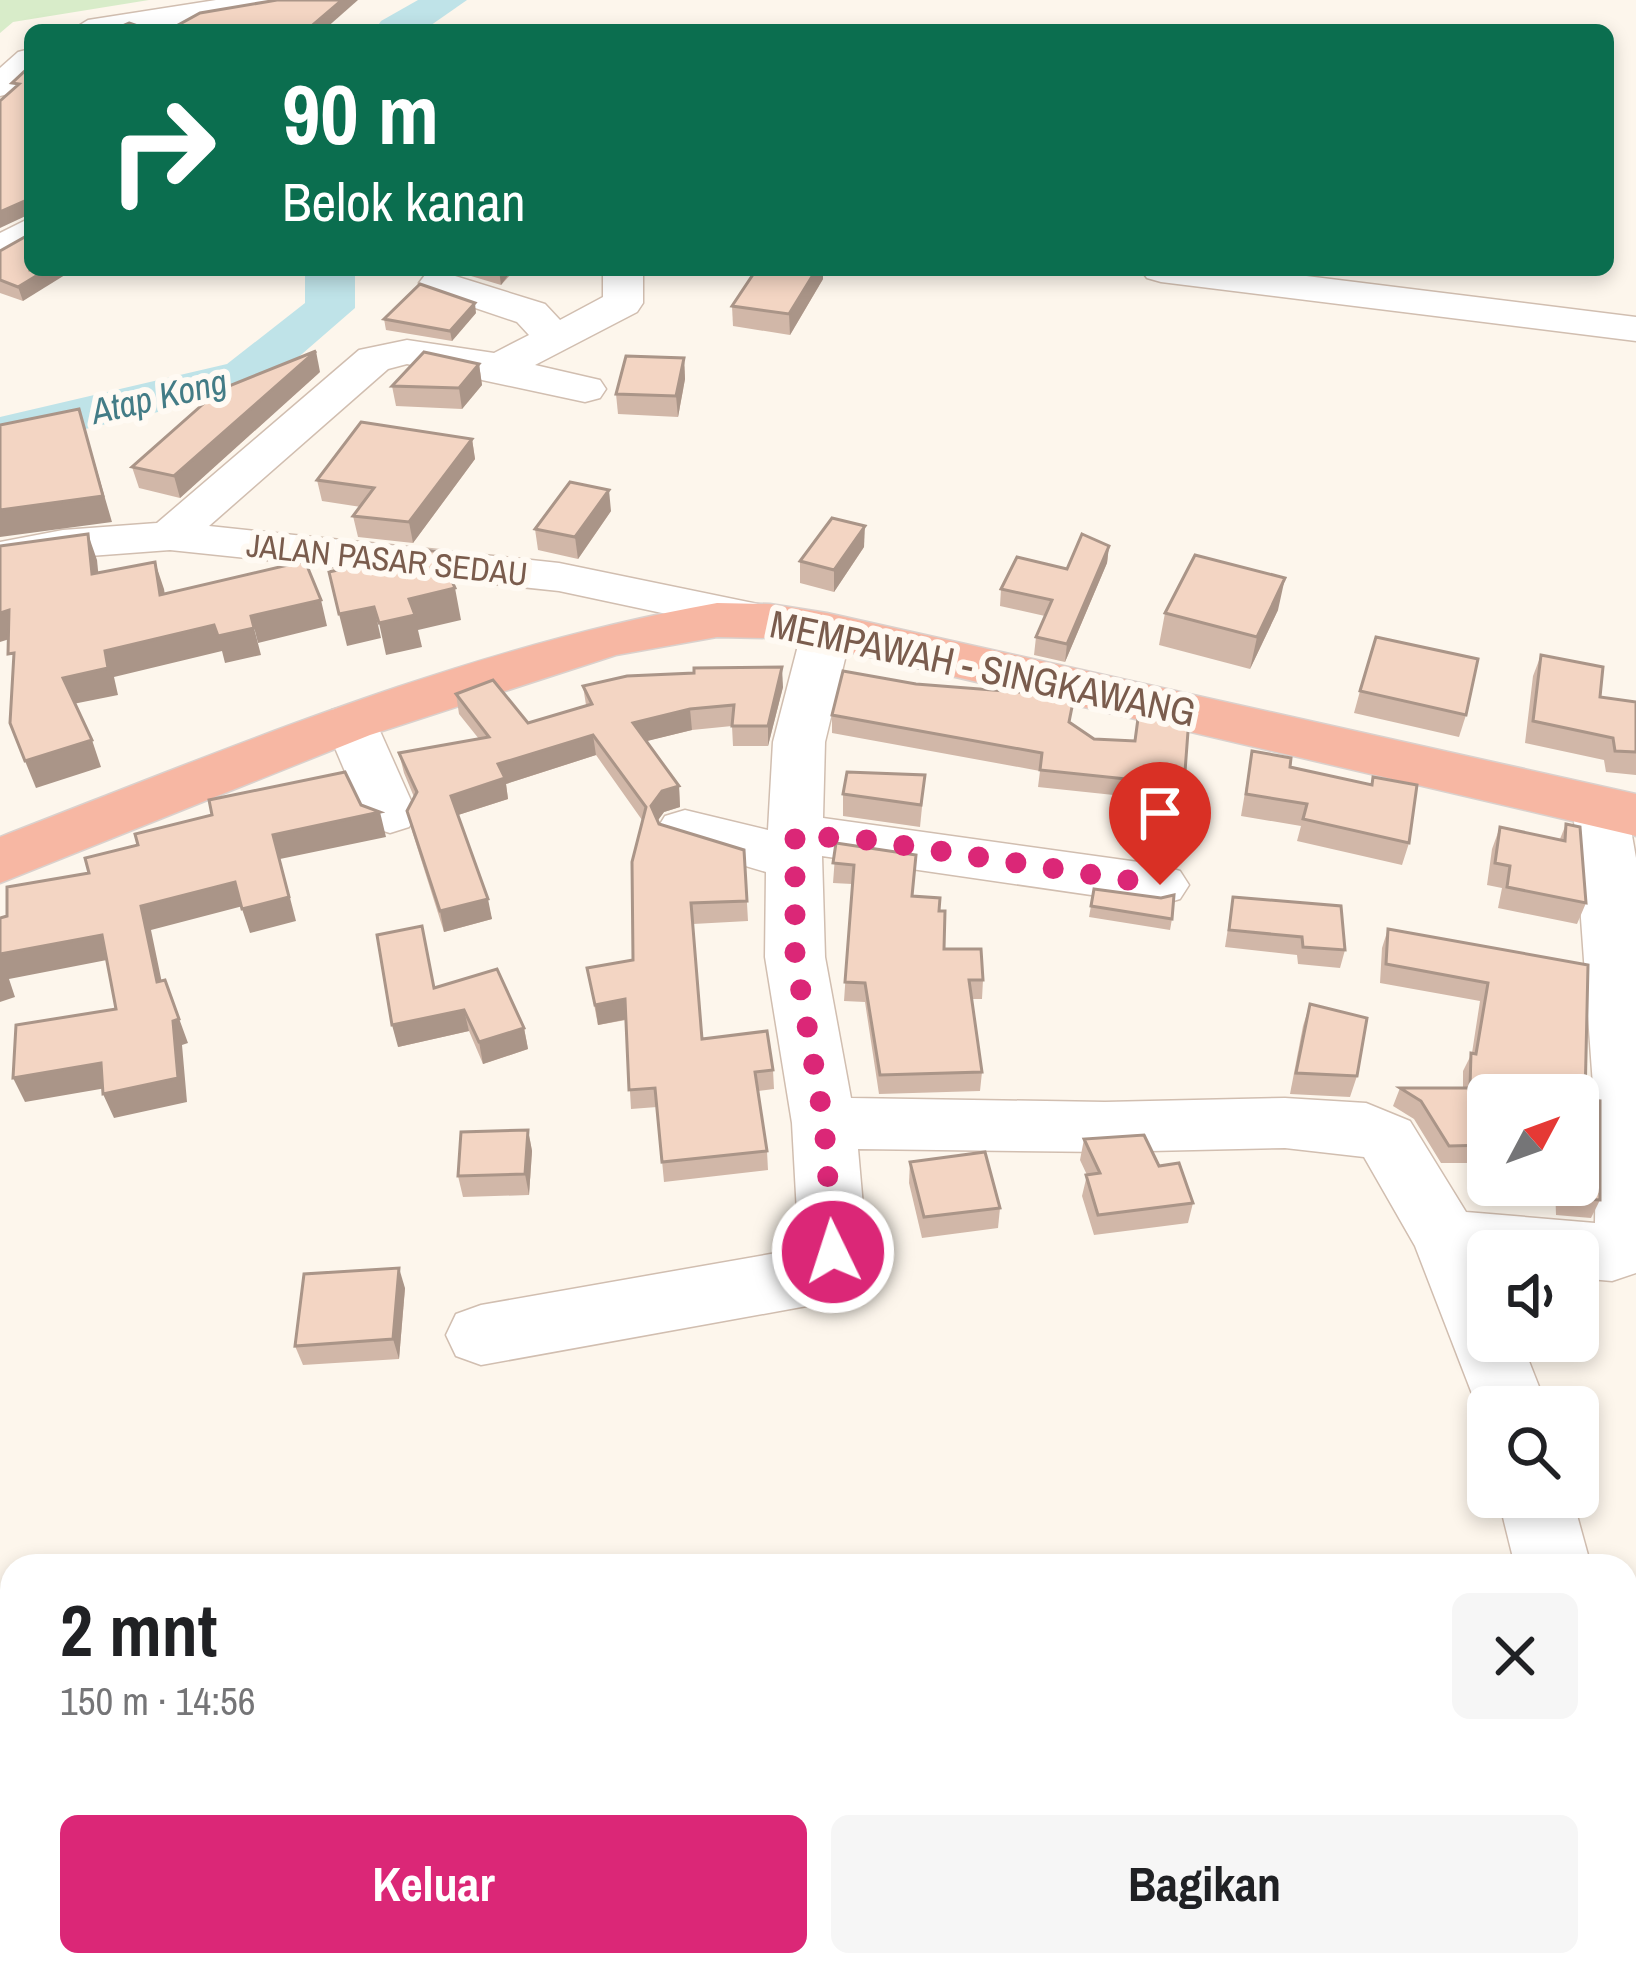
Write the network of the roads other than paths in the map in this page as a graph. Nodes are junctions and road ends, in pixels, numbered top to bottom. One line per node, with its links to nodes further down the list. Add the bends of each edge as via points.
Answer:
1 (276, 0): 3 (street)
2 (288, 0): 4 (street)
3 (126, 24)
4 (259, 24)
5 (24, 64): 6 (street)
6 (0, 86)
7 (24, 234): 8 (street)
8 (0, 252)
9 (623, 276): 13 (street, via 623,303)
10 (1209, 276): 12 (street)
11 (439, 284): 13 (street, via 531,313)
12 (1636, 329)
13 (555, 339): 14 (street)
14 (491, 368): 15 (street); 16 (street, via 406,352 374,359)
15 (585, 389)
16 (170, 536): 17 (street, JALAN PASAR SEDAU); 18 (street, JALAN PASAR SEDAU, via 559,577)
17 (0, 556)
18 (799, 626): 19 (highway, MEMPAWAH - SINGKAWANG, via 717,620 606,640); 20 (highway, MEMPAWAH - SINGKAWANG); 23 (street)
19 (350, 722): 21 (street); 24 (highway, MEMPAWAH - SINGKAWANG)
20 (1618, 811): 27 (street, via 1610,867 1633,1159 1628,1243 1612,1253)
21 (390, 814)
22 (685, 829): 23 (street)
23 (795, 848): 25 (street, via 868,840); 26 (street, via 795,957)
24 (0, 861)
25 (1160, 885)
26 (824, 1123): 27 (street, via 1366,1128 1387,1139); 28 (street, via 833,1252 827,1268)
27 (1446, 1238): 29 (street)
28 (482, 1335)
29 (1502, 1386)
30 (1540, 1518): 31 (street)
31 (1550, 1554)

